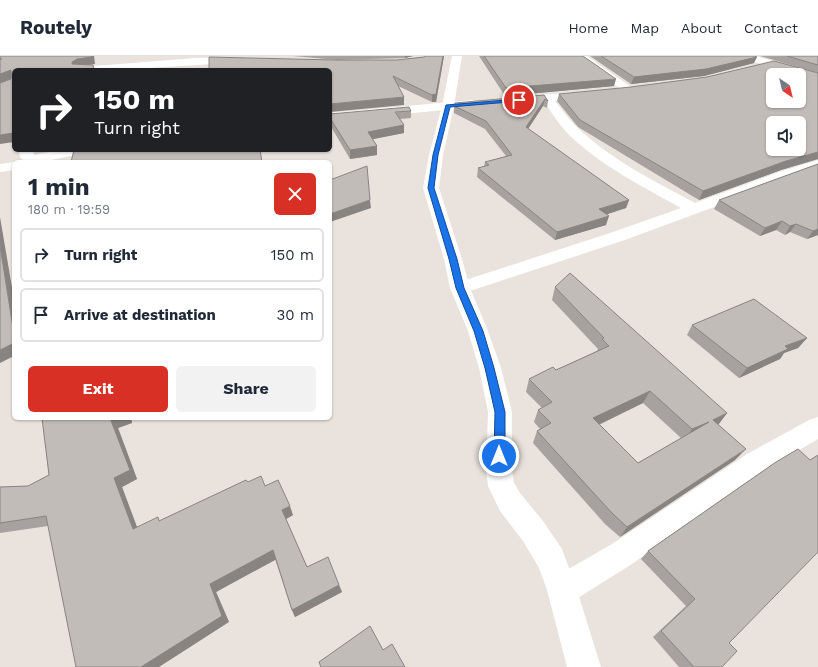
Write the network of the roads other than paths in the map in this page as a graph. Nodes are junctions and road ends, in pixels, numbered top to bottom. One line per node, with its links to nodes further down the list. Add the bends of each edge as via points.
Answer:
1 (457, 56): 16 (street)
2 (580, 56): 10 (street)
3 (744, 56): 5 (street)
4 (250, 60): 6 (street, via 210,60)
5 (770, 64): 7 (street); 8 (street)
6 (107, 68)
7 (748, 69)
8 (818, 77)
9 (642, 89): 10 (street)
10 (629, 90): 11 (street)
11 (614, 92)
12 (599, 93): 13 (street)
13 (547, 98): 14 (street); 23 (street, via 580,138 636,176)
14 (502, 102)
15 (486, 103): 16 (street)
16 (448, 106): 17 (street); 24 (street, via 431,188)
17 (332, 117)
18 (65, 152): 19 (street)
19 (29, 157)
20 (818, 164): 23 (street)
21 (12, 166): 22 (street)
22 (0, 168)
23 (693, 208): 24 (street, via 616,237)
24 (460, 288): 26 (street, via 490,368 500,412 501,486 551,560)
25 (818, 427): 26 (street, via 756,462 622,554)
26 (562, 590): 27 (street)
27 (584, 667)

